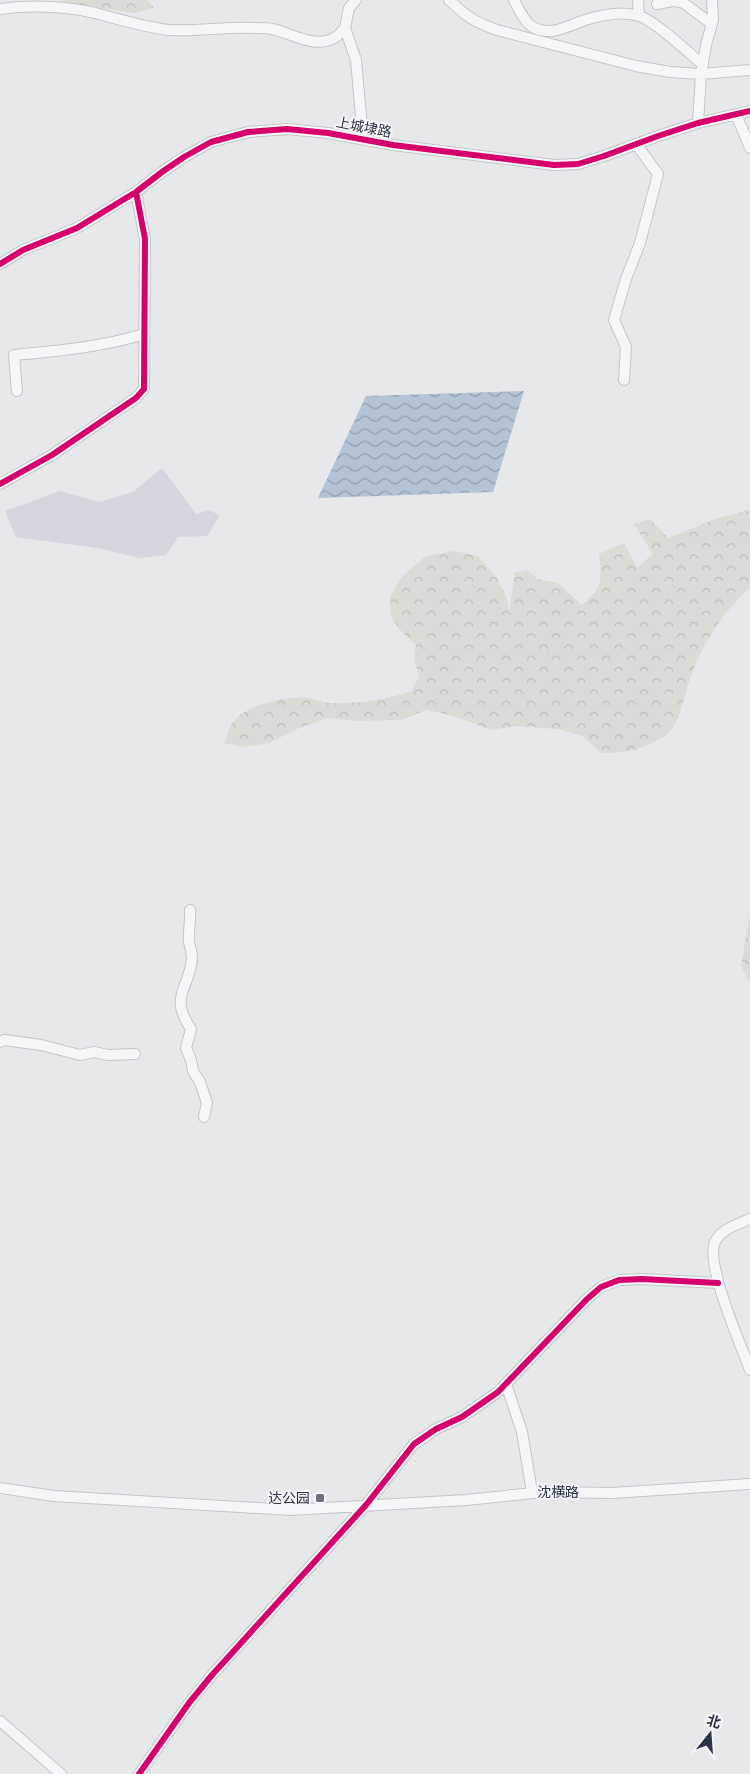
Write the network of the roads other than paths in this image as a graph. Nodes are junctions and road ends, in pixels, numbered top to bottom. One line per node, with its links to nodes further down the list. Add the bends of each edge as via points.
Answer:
1 (356, 0): 10 (street, via 349,8)
2 (449, 0): 11 (street, via 476,22 497,30 636,66 670,72)
3 (638, 0): 8 (street)
4 (712, 0): 9 (street)
5 (517, 3): 8 (street, via 530,25 543,31 615,14)
6 (655, 5): 9 (street, via 682,2)
7 (0, 8): 10 (street, via 64,8 170,30 271,29 311,41 325,41)
8 (639, 16): 11 (street, via 673,40)
9 (712, 24): 11 (street)
10 (345, 28): 16 (street, via 356,60)
11 (702, 69): 12 (street); 15 (street)
12 (750, 70)
13 (750, 111): 14 (street, 上城埭路)
14 (736, 114): 15 (street, 上城埭路); 18 (street)
15 (698, 123): 17 (street, 上城埭路)
16 (363, 138): 17 (street, 上城埭路, via 393,145 554,165 578,164); 19 (street, 上城埭路, via 287,130 248,132 212,142)
17 (636, 144): 22 (street, via 658,174 640,243 614,320 626,347)
18 (750, 148)
19 (136, 192): 20 (street, 上城埭路, via 77,228 23,250); 21 (street, via 145,239)
20 (0, 264)
21 (144, 334): 23 (street, via 121,341 14,355); 24 (street, via 145,387 136,398 52,455)
22 (624, 380)
23 (17, 391)
24 (0, 484)
25 (190, 910): 28 (street, via 192,959 180,1004 184,1020 191,1029 186,1048 208,1104)
26 (0, 1042): 27 (street, via 33,1044 80,1054)
27 (135, 1054)
28 (204, 1117)
29 (750, 1220): 30 (street, via 723,1232 715,1242 712,1254)
30 (718, 1283): 31 (street); 32 (street, via 642,1279 619,1280 601,1287)
31 (750, 1370)
32 (506, 1384): 35 (street, via 522,1432); 36 (street, via 462,1417 414,1444)
33 (750, 1484): 35 (street, 沈横路, via 612,1493)
34 (0, 1488): 36 (street, 沈横路, via 54,1496 290,1510)
35 (532, 1492): 36 (street, 沈横路, via 466,1500)
36 (366, 1505): 39 (street, via 212,1674)
37 (0, 1721): 38 (street)
38 (61, 1774)
39 (140, 1774)

